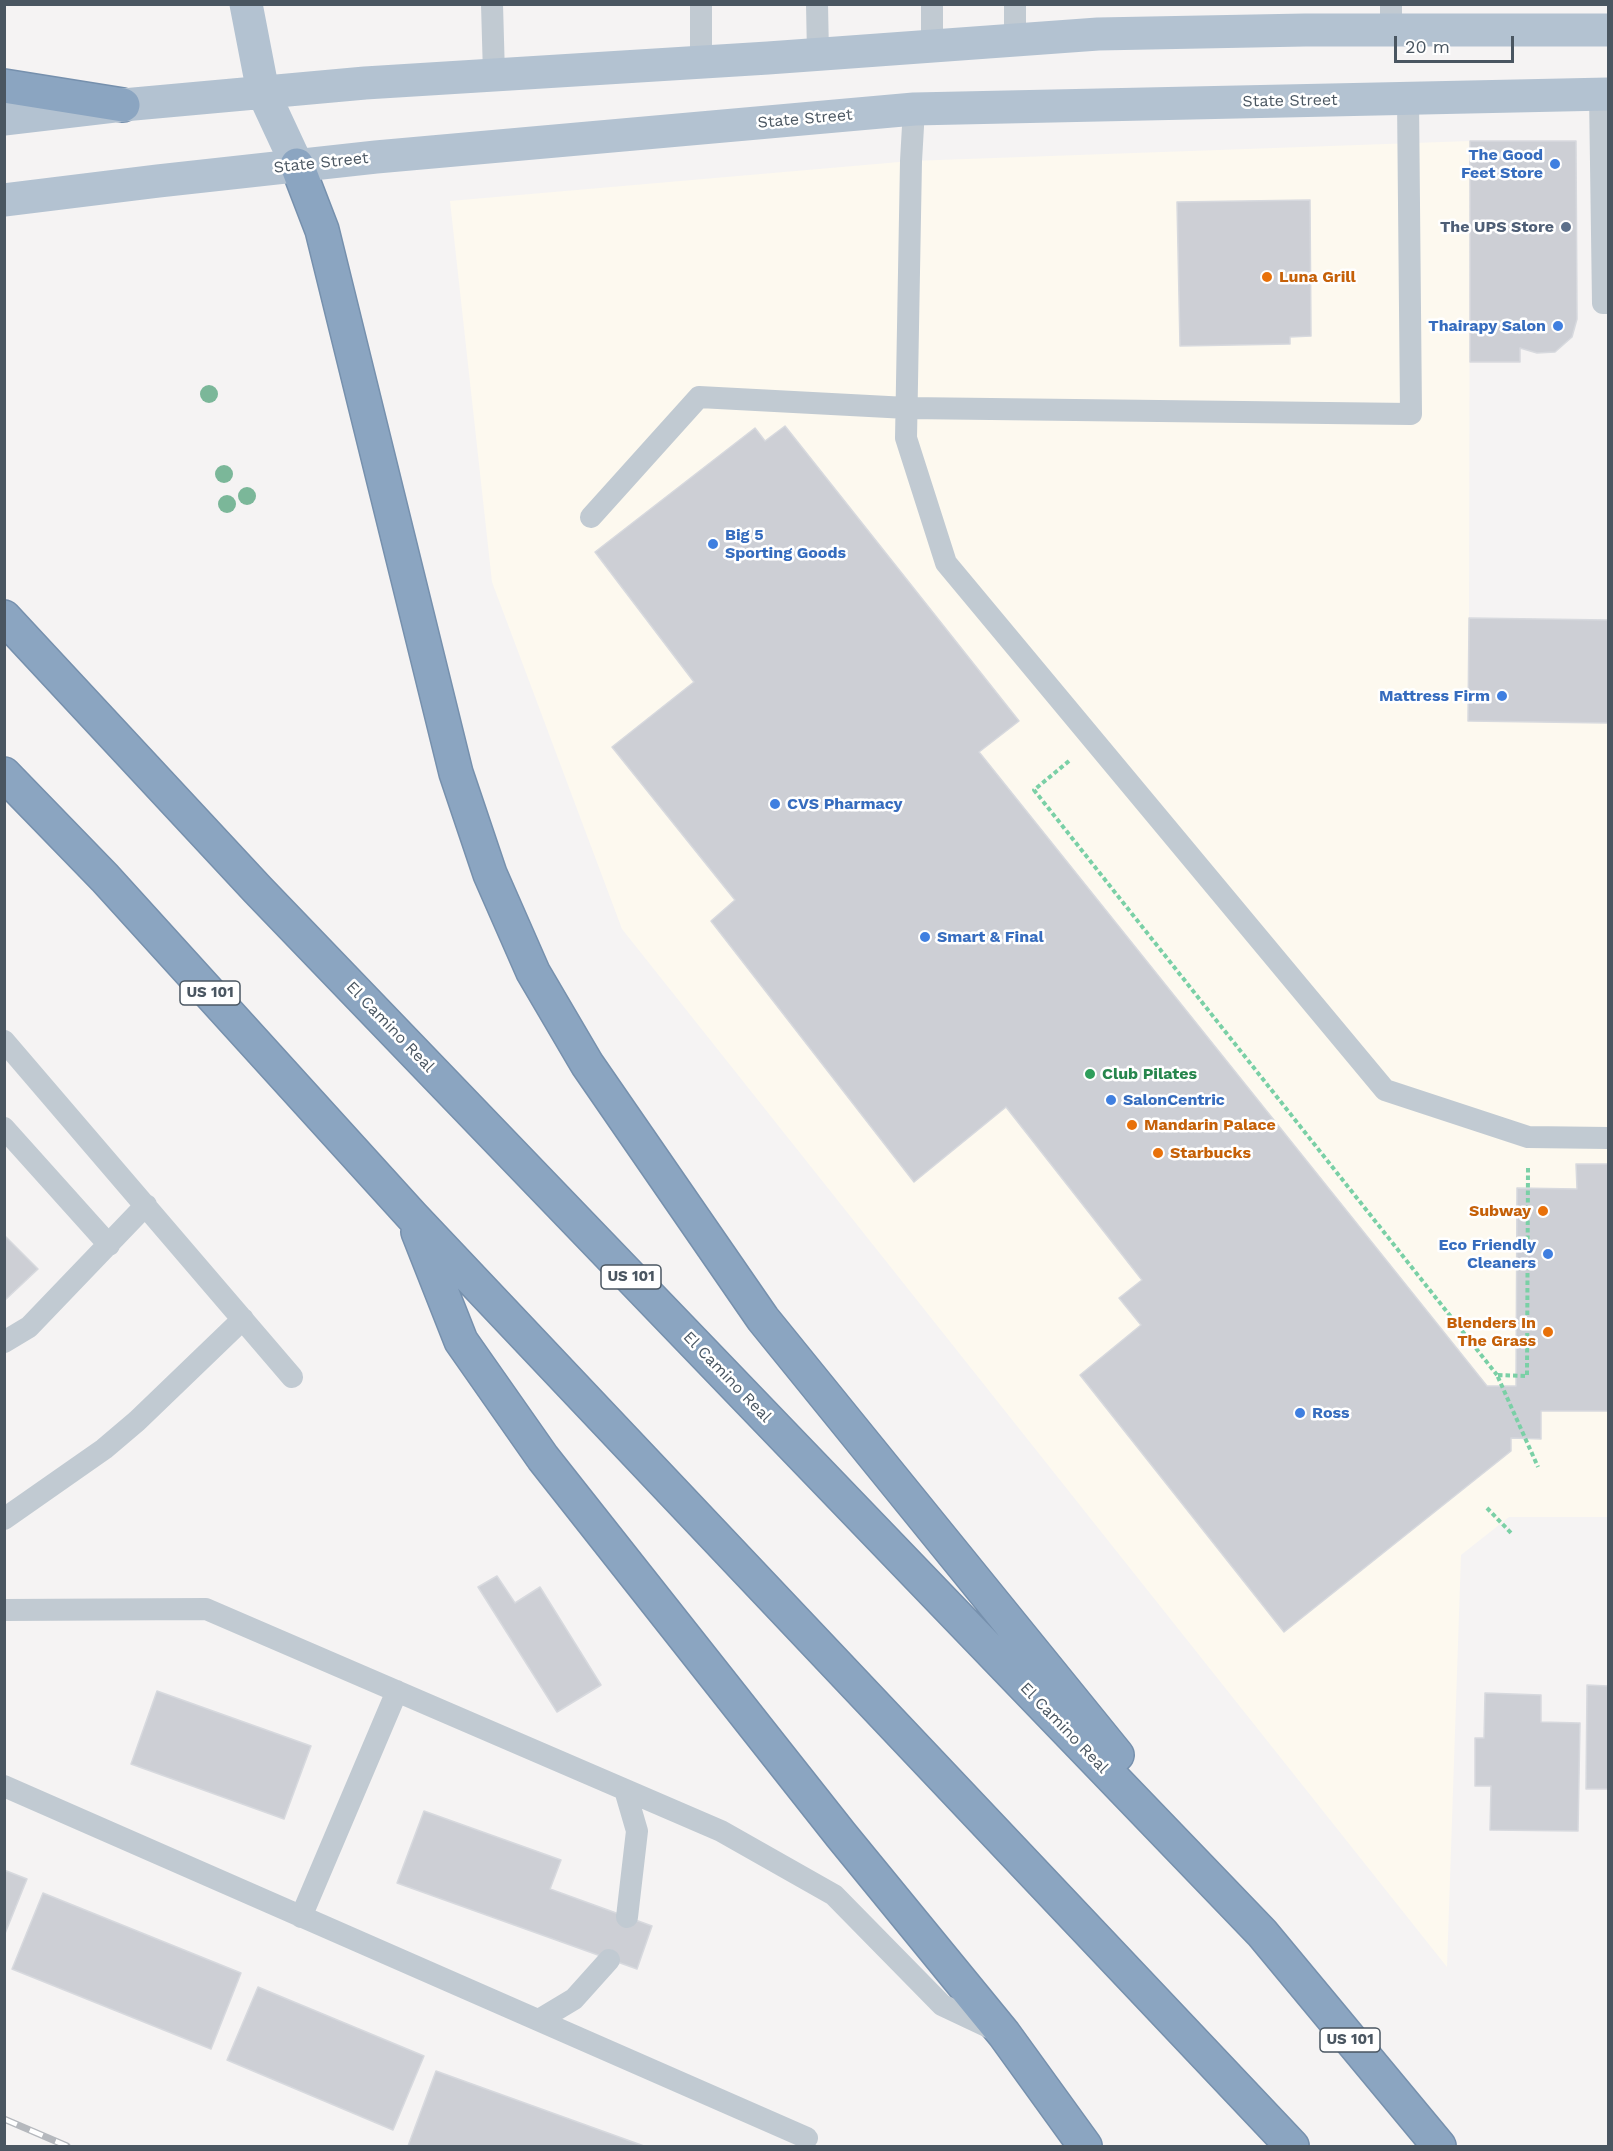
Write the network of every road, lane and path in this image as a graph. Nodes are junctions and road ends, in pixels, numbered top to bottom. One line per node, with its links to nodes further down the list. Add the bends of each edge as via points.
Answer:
1 (246, 4): 15 (main road)
2 (492, 4): 13 (lane)
3 (701, 4): 12 (lane)
4 (817, 4): 11 (lane)
5 (932, 4): 10 (lane)
6 (1015, 4): 9 (lane)
7 (1391, 17): 8 (main road); 9 (main road)
8 (1608, 30)
9 (1015, 40): 10 (main road)
10 (932, 46): 11 (main road)
11 (818, 54): 12 (main road)
12 (701, 62): 13 (main road)
13 (494, 75): 15 (main road)
14 (4, 86): 18 (highway)
15 (263, 92): 18 (main road); 21 (main road)
16 (1604, 94): 17 (main road, State Street); 23 (lane, via 1603,303)
17 (1408, 99): 19 (main road, State Street); 24 (lane, via 1411,414)
18 (123, 105): 20 (main road)
19 (914, 109): 21 (main road, State Street); 24 (lane)
20 (4, 119)
21 (297, 165): 22 (main road, State Street); 50 (highway, via 322,230 456,773 490,874 534,972 587,1064 763,1319)
22 (4, 200)
23 (1608, 303)
24 (907, 408): 25 (lane, via 699,397); 27 (lane, via 906,438 946,563)
25 (591, 517)
26 (4, 617): 50 (highway, El Camino Real / US 101, via 258,890)
27 (1094, 741): 31 (lane, via 1385,1090); 38 (path, via 1034,790)
28 (4, 774): 34 (highway, US 101, via 105,878)
29 (4, 1041): 33 (lane)
30 (4, 1128): 35 (lane)
31 (1528, 1137): 32 (lane); 38 (path, via 1527,1376)
32 (1608, 1138)
33 (146, 1206): 35 (lane); 36 (lane)
34 (412, 1216): 53 (highway, via 460,1341 543,1458); 56 (highway, US 101)
35 (109, 1245): 37 (lane, via 29,1327)
36 (243, 1319): 39 (lane); 42 (lane, via 104,1449)
37 (4, 1342)
38 (1497, 1375): 40 (path)
39 (292, 1377)
40 (1538, 1467)
41 (1487, 1508): 43 (path)
42 (4, 1519)
43 (1513, 1535)
44 (4, 1610): 45 (lane, via 206,1609)
45 (398, 1691): 47 (lane); 48 (lane)
46 (4, 1786): 48 (lane)
47 (625, 1790): 49 (lane, via 637,1831); 53 (lane, via 721,1831 834,1895 942,2005)
48 (302, 1917): 52 (lane)
49 (627, 1917)
50 (1262, 1933): 57 (highway, El Camino Real / US 101)
51 (609, 1960): 52 (lane, via 573,1999)
52 (539, 2020): 54 (lane)
53 (1004, 2034): 55 (highway)
54 (807, 2138)
55 (1085, 2146)
56 (1292, 2146)
57 (1439, 2146)

